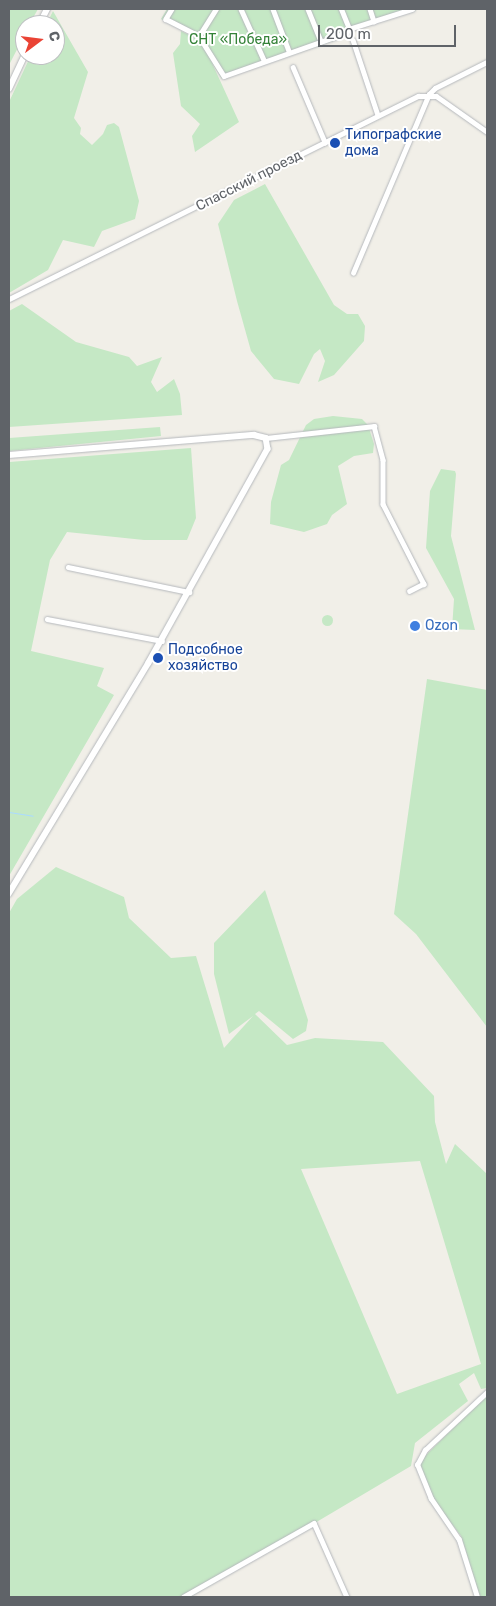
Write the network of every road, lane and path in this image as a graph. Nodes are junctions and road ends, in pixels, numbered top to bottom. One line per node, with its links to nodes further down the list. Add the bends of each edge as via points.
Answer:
1 (172, 9): 11 (street, via 166,19)
2 (216, 9): 11 (street)
3 (240, 9): 15 (street)
4 (273, 9): 14 (street)
5 (308, 9): 13 (street)
6 (341, 9): 10 (street)
7 (370, 9): 9 (street)
8 (412, 9): 9 (street)
9 (374, 21): 10 (street)
10 (347, 31): 13 (street)
11 (199, 36): 15 (street, via 224,76)
12 (353, 40): 21 (street)
13 (321, 41): 14 (street)
14 (289, 50): 15 (street)
15 (264, 60)
16 (487, 62): 20 (street, Спасский проезд)
17 (20, 65): 19 (main road)
18 (293, 67): 23 (street)
19 (9, 88)
20 (429, 94): 21 (street, Спасский проезд); 22 (street); 24 (street)
21 (378, 115): 23 (street, Спасский проезд)
22 (487, 132)
23 (324, 142): 25 (street, Спасский проезд)
24 (353, 273)
25 (9, 299)
26 (266, 438): 27 (main road, via 260,435 240,436); 29 (street, via 374,426 383,460 383,504 424,584); 30 (main road, via 266,456)
27 (9, 455)
28 (68, 567): 30 (street)
29 (410, 591)
30 (189, 592): 32 (main road)
31 (47, 619): 32 (street)
32 (162, 641): 33 (main road)
33 (9, 894)
34 (487, 1392): 37 (street, via 425,1450 417,1465 431,1499 459,1540)
35 (183, 1597): 36 (street, via 314,1523)
36 (347, 1597)
37 (477, 1597)

